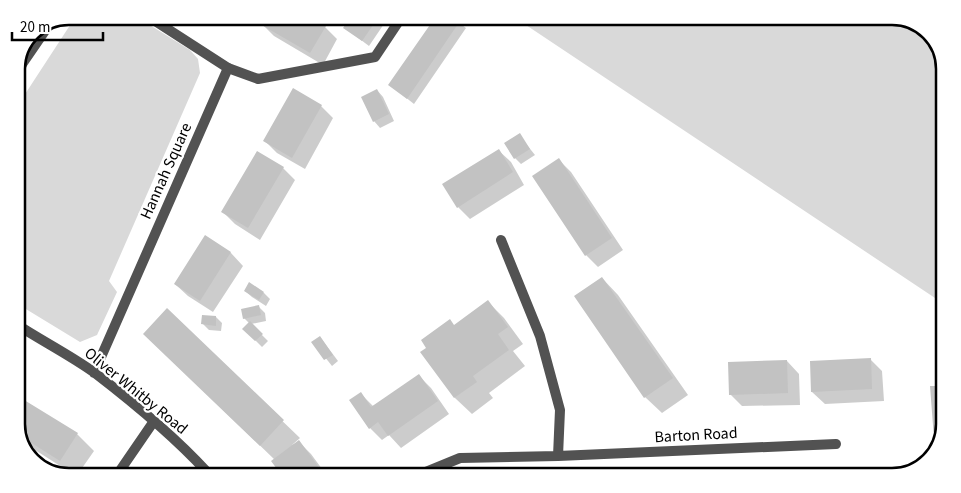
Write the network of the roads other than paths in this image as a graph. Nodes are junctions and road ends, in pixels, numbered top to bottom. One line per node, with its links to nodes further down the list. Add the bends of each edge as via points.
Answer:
1 (161, 25): 5 (street)
2 (396, 25): 5 (street, via 375,57 258,79)
3 (42, 35): 4 (street)
4 (27, 57)
5 (228, 68): 8 (street, Hannah Square)
6 (501, 240): 11 (street, via 540,336 560,410)
7 (25, 330): 8 (street, Oliver Whitby Road)
8 (94, 373): 9 (street, Oliver Whitby Road)
9 (154, 421): 12 (street); 13 (street, Oliver Whitby Road)
10 (836, 444): 11 (street, Barton Road)
11 (558, 456): 14 (street, Barton Road, via 460,458)
12 (122, 468)
13 (203, 468)
14 (436, 468)

